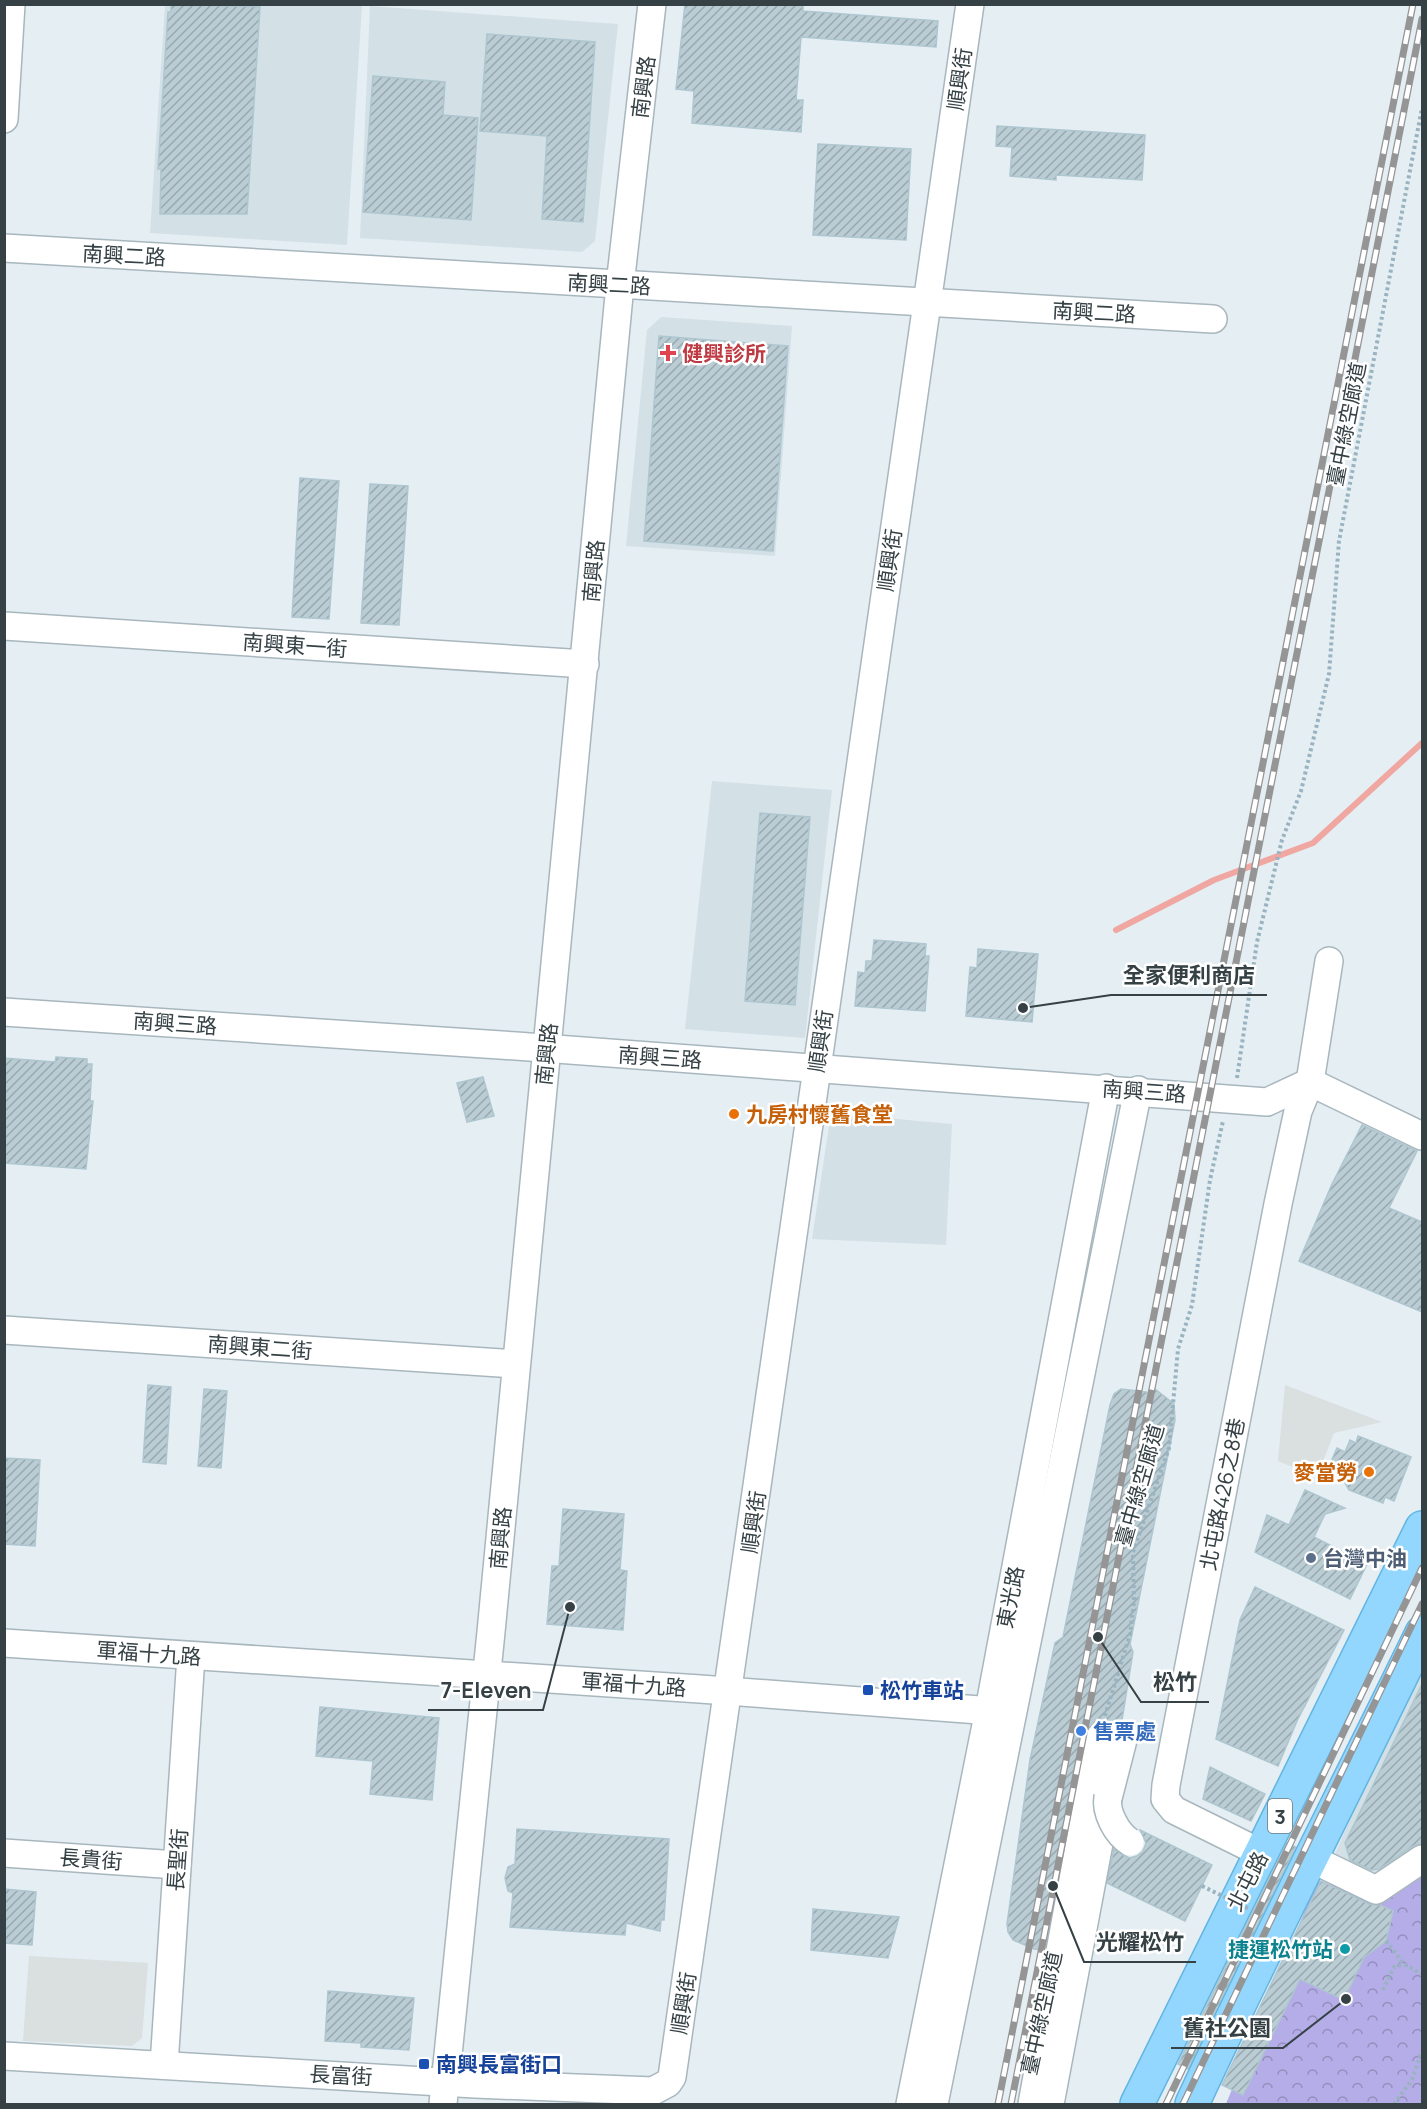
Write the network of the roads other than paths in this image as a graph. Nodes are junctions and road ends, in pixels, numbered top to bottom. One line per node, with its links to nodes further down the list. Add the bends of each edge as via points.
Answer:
1 (11, 4): 4 (street)
2 (652, 4): 6 (street, 南興路)
3 (970, 4): 7 (street, 順興街)
4 (4, 119)
5 (4, 248): 6 (street, 南興二路)
6 (620, 285): 7 (street, 南興二路); 10 (street, 南興路)
7 (926, 303): 8 (street, 南興二路); 14 (street, 順興街)
8 (1213, 319)
9 (4, 626): 10 (street, 南興東一街)
10 (585, 664): 13 (street, 南興路)
11 (1329, 961): 15 (street, 北屯路426之8巷)
12 (4, 1012): 13 (street, 南興三路)
13 (547, 1049): 14 (street, 南興三路); 20 (street, 南興路)
14 (816, 1068): 16 (street, 南興三路); 26 (street, 順興街)
15 (1310, 1082): 17 (street, 南興三路, via 1266,1102); 18 (street); 30 (street, 北屯路426之8巷, via 1298,1111 1278,1204 1165,1798 1174,1810)
16 (1106, 1088): 17 (street, 南興三路); 27 (street, 東光路)
17 (1138, 1090): 27 (street, 東光路)
18 (1422, 1136)
19 (4, 1330): 20 (street, 南興東二街)
20 (516, 1364): 25 (street, 南興路)
21 (1422, 1528): 30 (main road, 北屯路 / 3)
22 (1422, 1633): 32 (main road, 3)
23 (4, 1643): 24 (street, 軍福十九路)
24 (191, 1656): 25 (street, 軍福十九路); 34 (street, 長聖街)
25 (486, 1674): 26 (street, 軍福十九路); 38 (street, 南興路)
26 (729, 1691): 27 (street, 軍福十九路); 37 (street, 順興街)
27 (1000, 1711): 39 (street, 東光路); 40 (street, 東光路)
28 (1107, 1801): 29 (street, bridge, via 1122,1838); 41 (street, via 1124,1736 1099,1738); 42 (street)
29 (1130, 1842)
30 (1261, 1853): 43 (main road, 北屯路 / 3)
31 (4, 1854): 34 (street, 長貴街)
32 (1312, 1859): 33 (street, via 1376,1890); 44 (main road, 3, via 1258,1960)
33 (1422, 1859)
34 (177, 1865): 36 (street, 長聖街)
35 (4, 2056): 36 (street, 長富街)
36 (164, 2065): 38 (street, 長富街)
37 (672, 2077): 38 (street, 長富街, via 653,2091)
38 (444, 2093)
39 (910, 2104)
40 (934, 2104)
41 (1032, 2104)
42 (1050, 2104)
43 (1137, 2104)
44 (1192, 2104)

